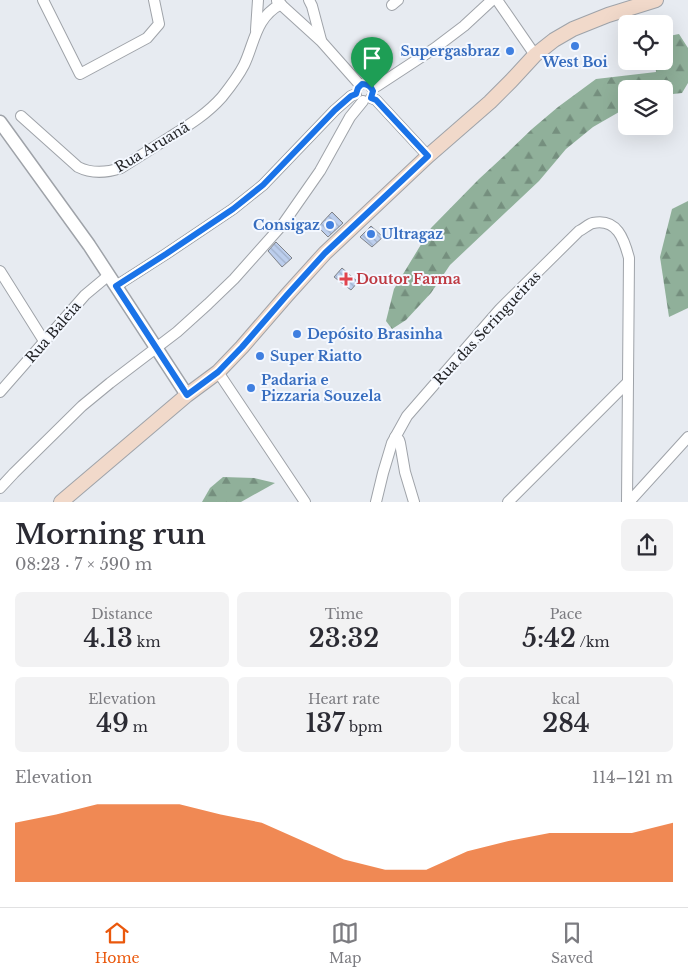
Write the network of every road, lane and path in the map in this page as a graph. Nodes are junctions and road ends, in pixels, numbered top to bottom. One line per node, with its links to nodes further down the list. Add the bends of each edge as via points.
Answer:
1 (43, 0): 2 (street, via 80,74 148,38 159,24)
2 (154, 0)
3 (258, 0): 9 (street, Rua Aruanã)
4 (308, 0): 10 (street)
5 (492, 0): 12 (street, Rua Baleia, via 435,48)
6 (497, 0): 11 (street)
7 (656, 0): 11 (main road, via 573,29)
8 (279, 2): 9 (street, Rua Aruanã, via 267,14); 10 (street)
9 (256, 34): 13 (street, Rua Aruanã, via 236,80 206,112 110,172 78,168)
10 (321, 42): 12 (street)
11 (534, 55): 15 (main road, via 490,102)
12 (364, 93): 15 (street, via 376,100); 17 (street, Rua Baleia, via 351,96 335,110 263,185 233,209 166,254); 19 (street, via 320,171 282,224 234,279)
13 (22, 116)
14 (0, 122): 17 (street)
15 (428, 156): 20 (main road, via 325,253)
16 (0, 271): 18 (street)
17 (112, 280): 18 (street, Rua Baleia, via 85,295); 19 (street)
18 (44, 341): 22 (street, Rua Baleia)
19 (157, 347): 23 (street); 28 (street, via 82,406)
20 (218, 372): 23 (main road); 30 (street)
21 (628, 382): 24 (street, Rua das Seringueiras, via 629,258 625,240 617,229 606,223 592,223 579,231 500,308 407,416); 33 (street); 34 (street, Rua das Seringueiras)
22 (0, 392)
23 (187, 395): 29 (main road)
24 (394, 437): 26 (street, via 400,443); 27 (street, Rua das Seringueiras)
25 (688, 437): 34 (street)
26 (405, 472): 27 (street, via 391,468); 32 (street)
27 (382, 473): 31 (street, Rua das Seringueiras)
28 (0, 488)
29 (61, 502)
30 (305, 502)
31 (376, 502)
32 (414, 502)
33 (508, 502)
34 (628, 502)

